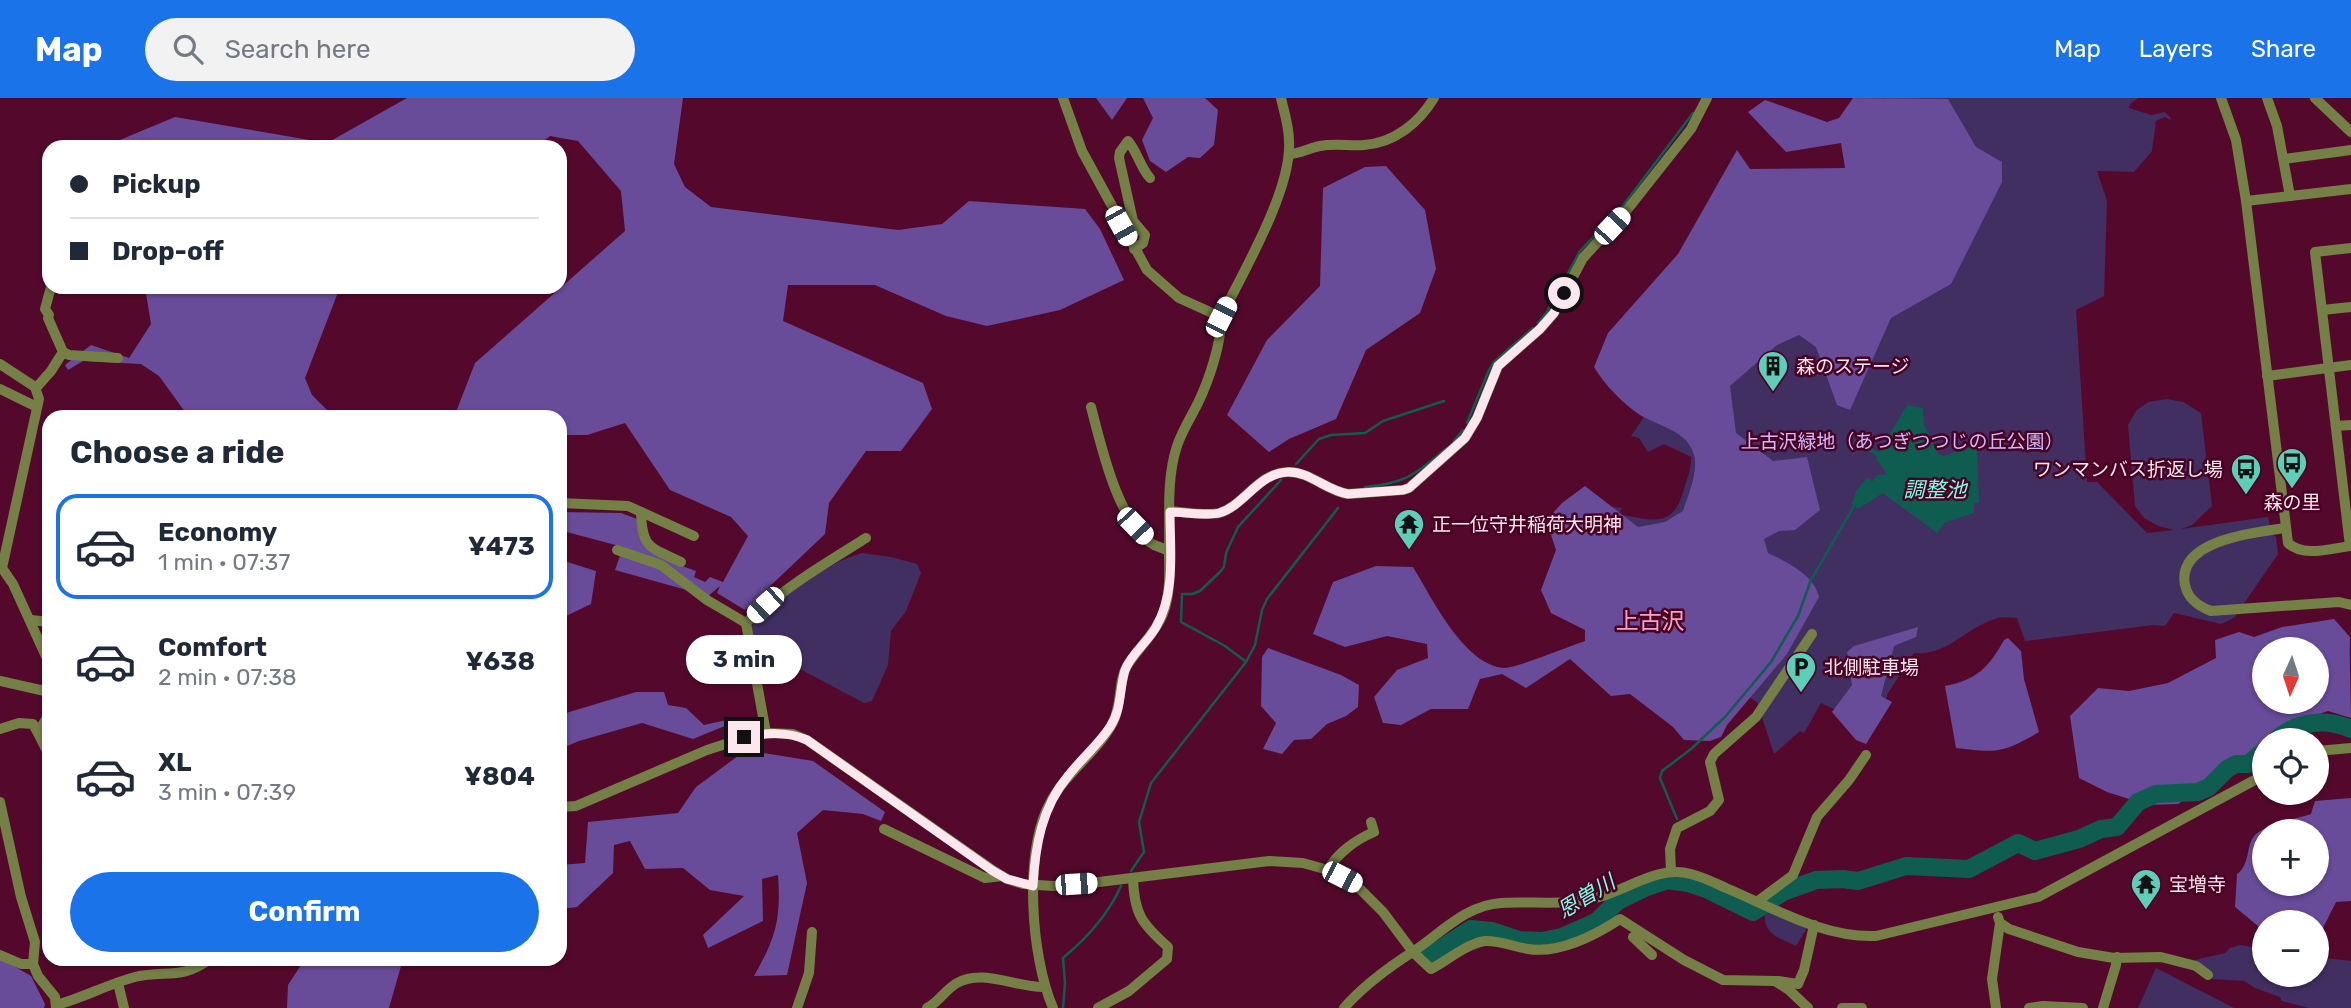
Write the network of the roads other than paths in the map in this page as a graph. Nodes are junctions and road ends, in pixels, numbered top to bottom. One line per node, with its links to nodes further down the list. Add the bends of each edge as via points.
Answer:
1 (1063, 98): 17 (street, via 1082,151)
2 (1281, 98): 10 (street)
3 (1434, 98): 10 (street, via 1399,135 1367,145 1321,145)
4 (1707, 98): 36 (street, via 1691,129 1583,258 1554,313 1498,366 1465,438 1415,483 1403,490 1348,494 1290,471 1269,477 1218,513)
5 (2221, 98): 15 (street, via 2236,141)
6 (2267, 98): 11 (street)
7 (2315, 98): 8 (street)
8 (2351, 132)
9 (2351, 150): 11 (street)
10 (1289, 154): 21 (street, via 1267,224)
11 (2284, 159): 14 (street)
12 (1150, 178): 17 (street, via 1128,141 1119,158 1133,221 1145,235)
13 (2351, 189): 14 (street)
14 (2290, 196): 15 (street)
15 (2246, 201): 27 (street)
16 (2351, 248): 20 (street, via 2315,252)
17 (1134, 249): 21 (street, via 1168,290)
18 (49, 294): 22 (street, via 45,310)
19 (2351, 307): 20 (street)
20 (2322, 310): 26 (street)
21 (1221, 317): 36 (street, via 1222,333 1202,393 1177,446)
22 (63, 352): 23 (street); 28 (street)
23 (118, 358)
24 (0, 363): 28 (street)
25 (2351, 365): 26 (street)
26 (2328, 368): 27 (street); 33 (street)
27 (2267, 376): 37 (street)
28 (36, 388): 30 (street)
29 (0, 389): 30 (street)
30 (37, 407): 44 (street, via 7,540)
31 (1091, 407): 42 (street, via 1122,506 1153,544)
32 (2351, 425): 33 (street)
33 (2336, 426): 40 (street)
34 (567, 503): 35 (street, via 628,506)
35 (641, 512): 38 (street); 43 (street, via 648,545)
36 (1170, 512): 42 (street)
37 (2285, 528): 40 (street, via 2288,543 2295,549); 45 (street, via 2234,536 2206,547 2188,565 2186,591 2211,611 2339,602)
38 (694, 536)
39 (866, 538): 48 (street, via 821,565)
40 (2351, 546)
41 (617, 550): 48 (street, via 661,565 693,594)
42 (1169, 551): 70 (street, via 1170,590 1163,614 1125,669 1112,724 1050,803 1038,837)
43 (681, 562)
44 (4, 577): 46 (street)
45 (2351, 606)
46 (30, 620): 47 (street); 50 (street)
47 (42, 621)
48 (746, 623): 56 (street)
49 (1812, 634): 67 (street, via 1756,717 1714,754 1710,762 1719,800 1710,811 1677,828)
50 (42, 647)
51 (0, 681): 52 (street)
52 (42, 690)
53 (42, 726): 55 (street)
54 (0, 729): 55 (street, via 33,724)
55 (38, 733): 57 (street)
56 (766, 733): 63 (street, via 708,750); 68 (street, via 793,734 807,740)
57 (42, 741)
58 (2351, 748): 59 (street)
59 (2329, 750)
60 (1866, 755): 71 (street, via 1817,817 1793,875)
61 (2252, 782): 72 (street, via 2063,885)
62 (0, 803): 81 (street, via 35,942)
63 (567, 807)
64 (1371, 822): 66 (street, via 1374,832 1335,859)
65 (884, 829): 68 (street, via 985,878)
66 (1328, 870): 69 (street, via 1269,861); 77 (street, via 1355,884)
67 (1671, 871): 71 (street, via 1698,876); 77 (street, via 1576,903 1481,907)
68 (1002, 876): 70 (street)
69 (1133, 878): 70 (street); 92 (street, via 1137,912 1150,932 1168,947 1167,959 1129,992)
70 (1033, 886): 86 (street)
71 (1763, 903): 74 (street)
72 (1996, 908): 73 (street); 74 (street, via 1876,936 1844,936)
73 (2000, 923): 80 (street, via 2078,952); 97 (street, via 1992,979)
74 (1814, 925): 84 (street, via 1798,984)
75 (1633, 937): 79 (street)
76 (811, 939): 89 (street, via 809,973)
77 (1413, 952): 84 (street, via 1431,969 1483,942 1558,949 1620,919 1723,980); 93 (street)
78 (0, 955): 81 (street)
79 (1652, 955)
80 (2117, 957): 83 (street, via 2161,957 2196,966); 100 (street)
81 (33, 964): 87 (street)
82 (198, 966): 85 (street)
83 (2208, 975)
84 (1775, 981): 94 (street)
85 (118, 983): 87 (street); 88 (street)
86 (1044, 987): 90 (street, via 965,979); 91 (street)
87 (56, 1006)
88 (124, 1008)
89 (797, 1008)
90 (928, 1008)
91 (1053, 1008)
92 (1098, 1008)
93 (1344, 1008)
94 (1808, 1008)
95 (1842, 1008): 96 (street)
96 (1862, 1008)
97 (1995, 1008)
98 (2029, 1008): 99 (street)
99 (2083, 1008)
100 (2103, 1008)

